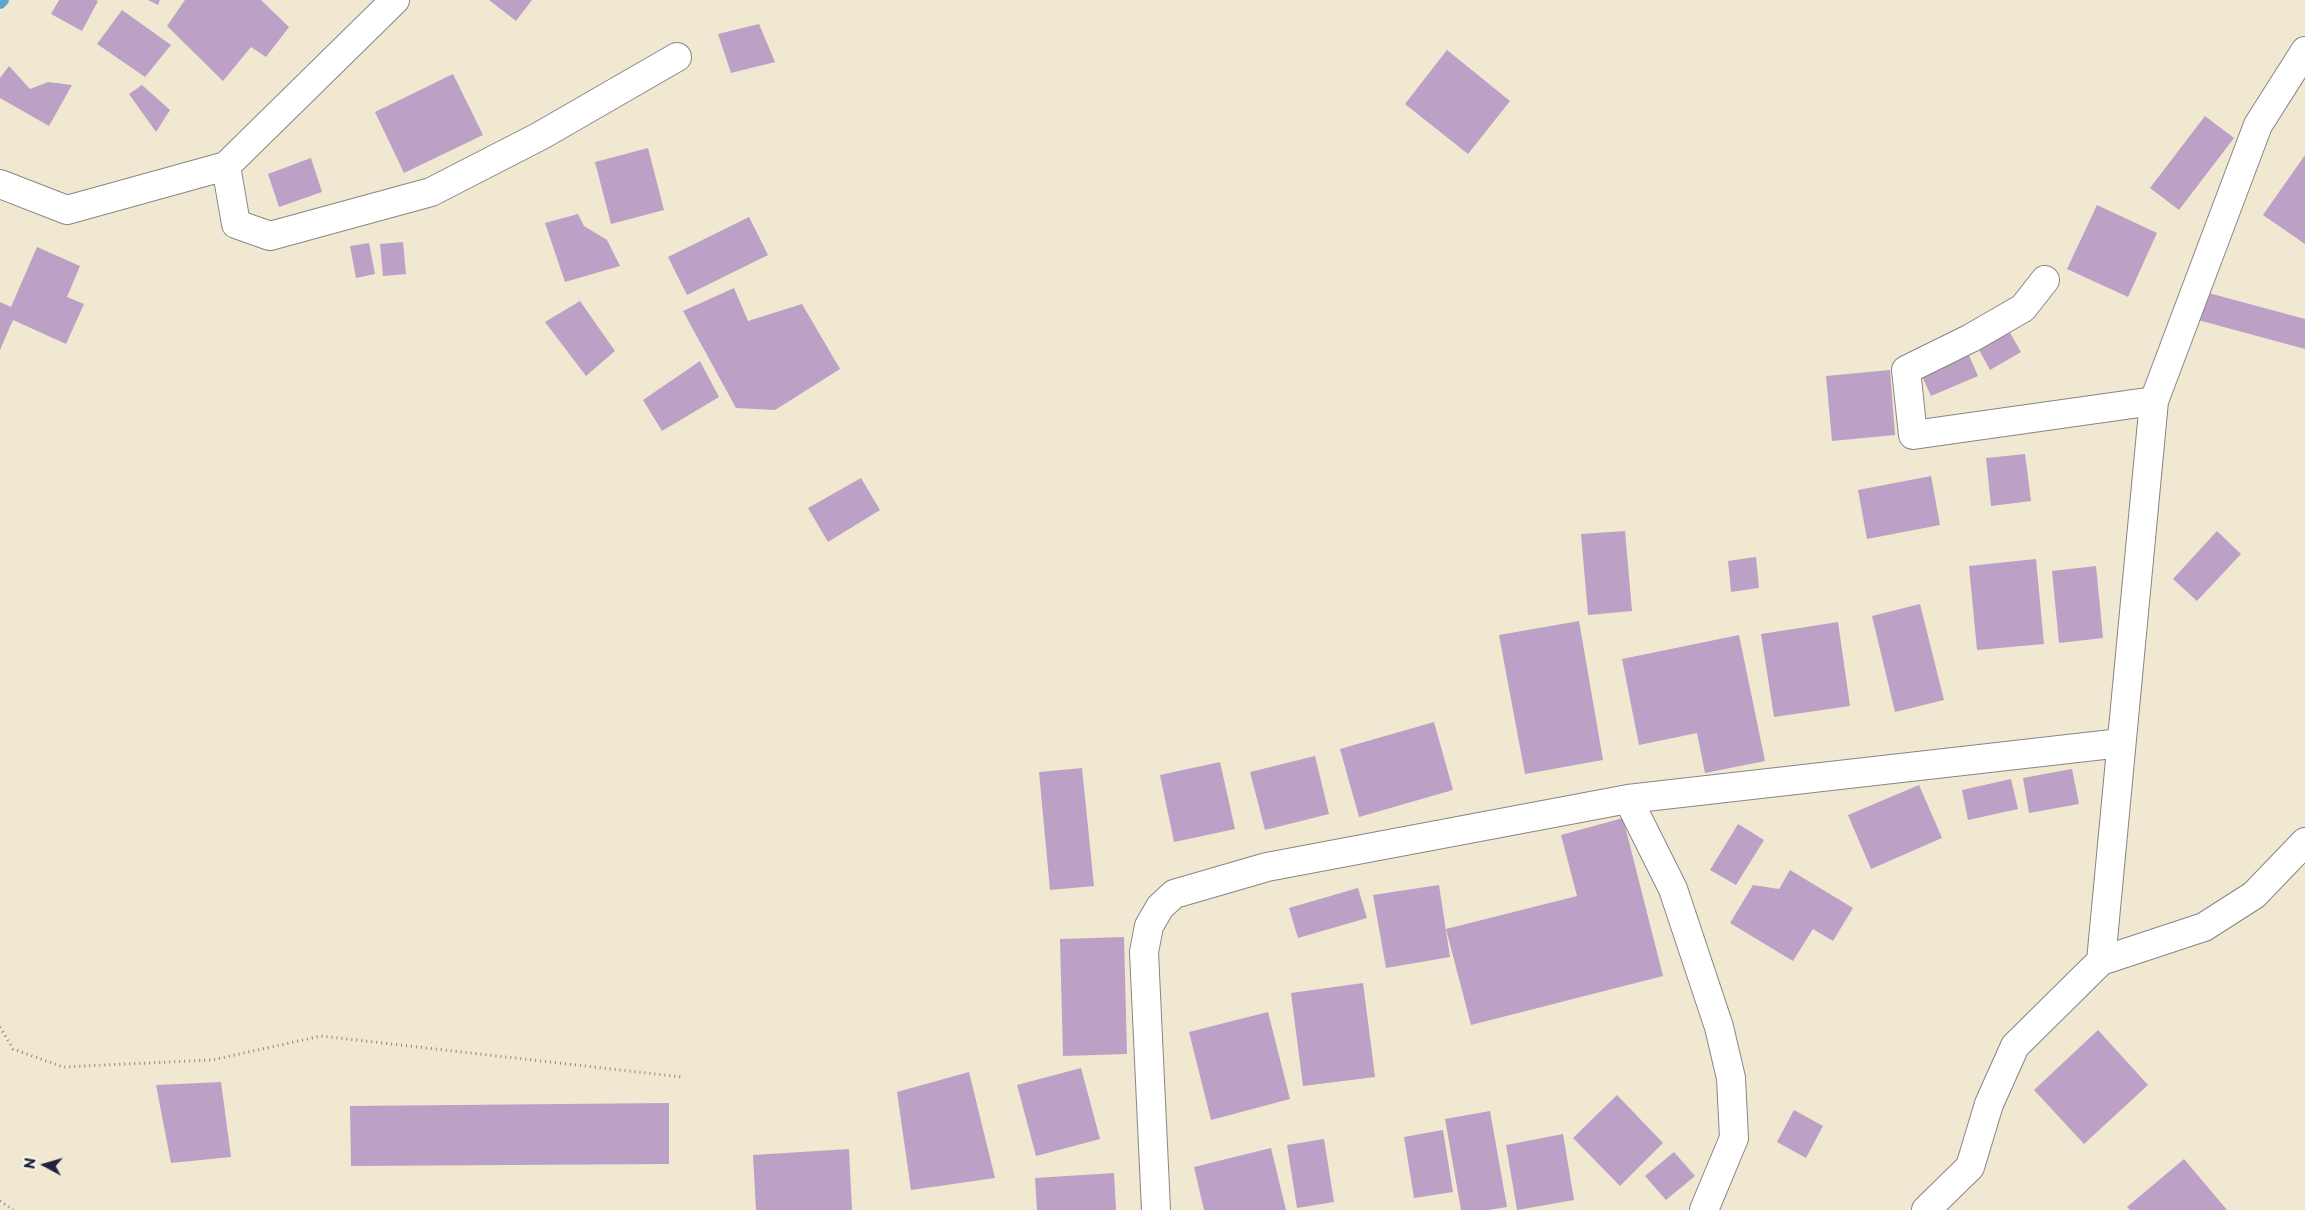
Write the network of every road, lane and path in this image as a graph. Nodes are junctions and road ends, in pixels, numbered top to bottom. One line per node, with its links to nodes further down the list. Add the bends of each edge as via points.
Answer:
1 (395, 0): 4 (street)
2 (2305, 51): 7 (street, via 2258,125)
3 (677, 57): 4 (street, via 540,136 431,192 270,236 236,224)
4 (226, 166): 5 (street, via 67,210)
5 (0, 184)
6 (2045, 280): 7 (street, via 2023,308 1906,370 1913,435)
7 (2154, 401): 8 (street)
8 (2121, 743): 9 (street); 11 (street)
9 (1628, 799): 16 (street, via 1267,868 1174,894 1160,907 1149,926 1144,952); 17 (street, via 1673,890 1720,1027 1731,1078 1734,1138)
10 (2305, 842): 11 (street, via 2254,895 2204,927)
11 (2101, 961): 18 (street, via 2016,1046 1989,1104 1970,1167)
12 (0, 1027): 13 (path, via 13,1048 63,1067 212,1060 320,1036)
13 (682, 1077)
14 (0, 1201): 15 (path)
15 (13, 1210)
16 (1156, 1210)
17 (1704, 1210)
18 (1926, 1210)

